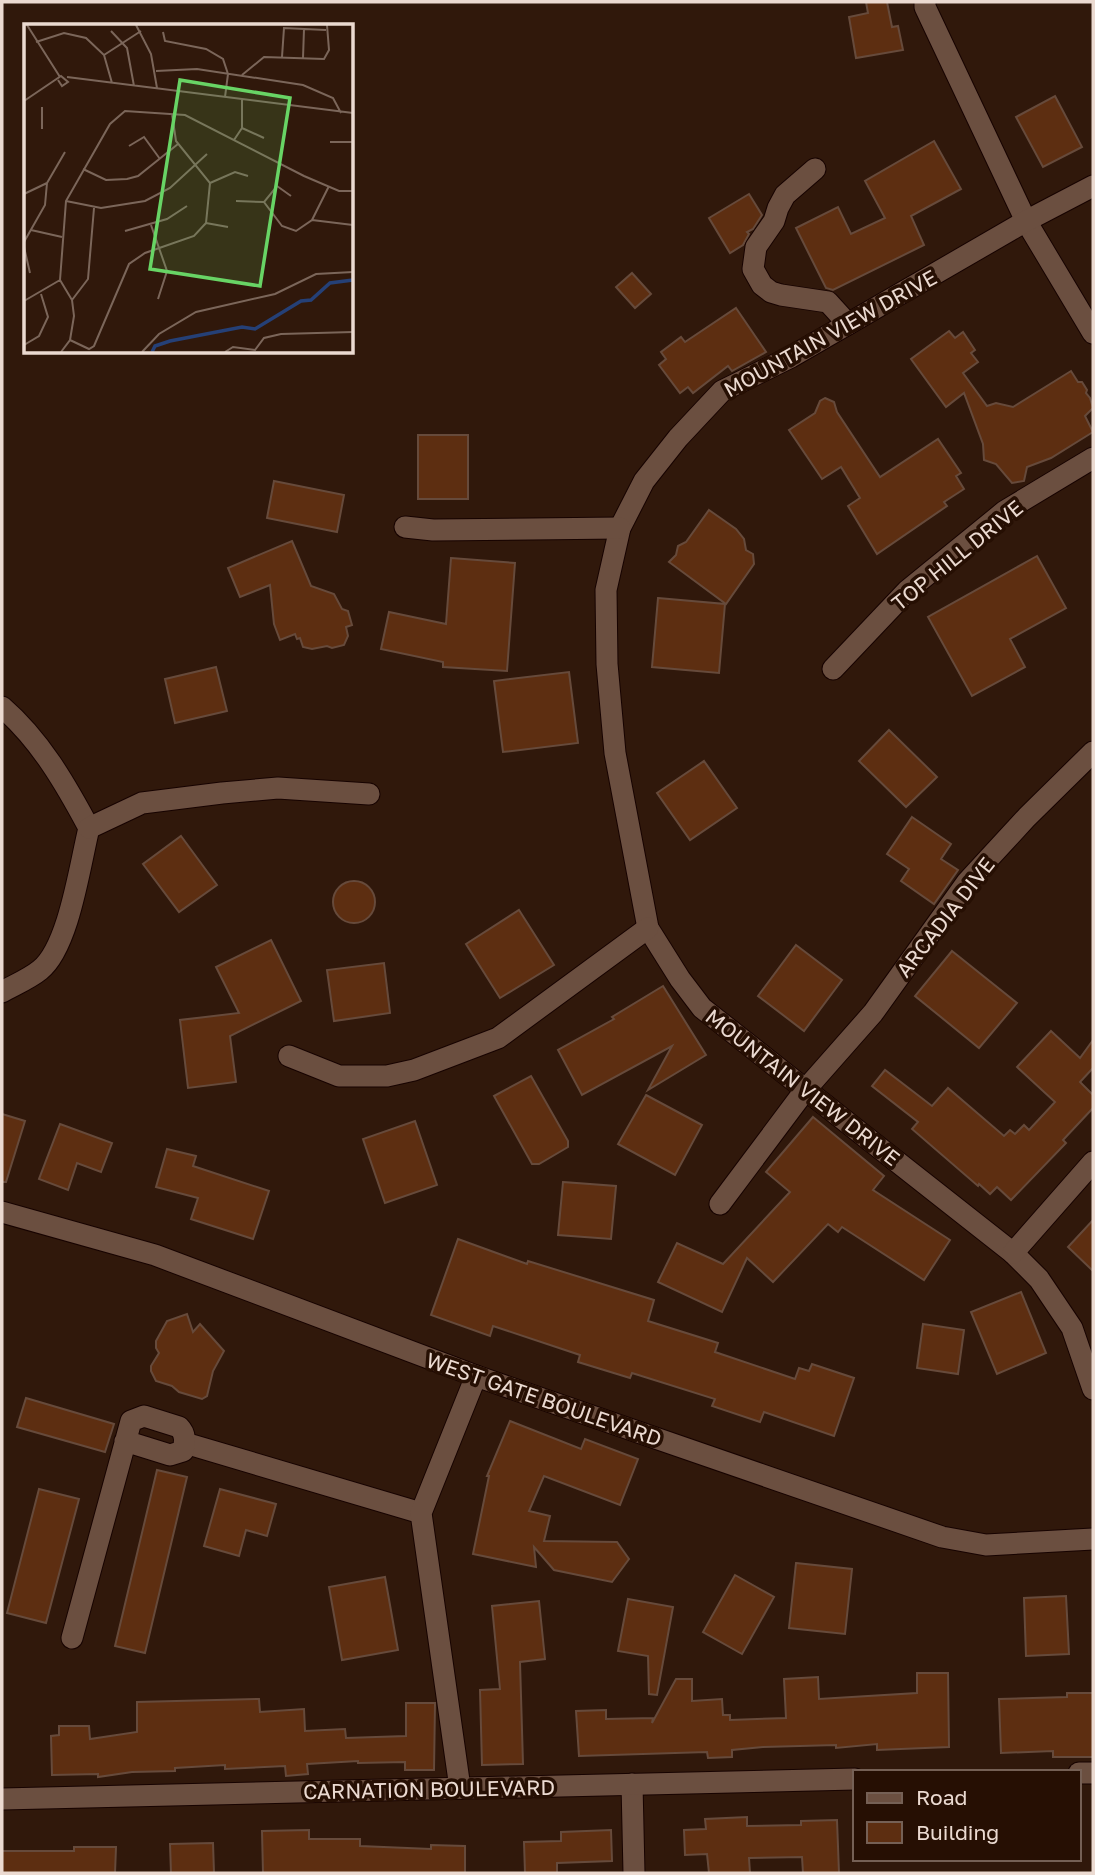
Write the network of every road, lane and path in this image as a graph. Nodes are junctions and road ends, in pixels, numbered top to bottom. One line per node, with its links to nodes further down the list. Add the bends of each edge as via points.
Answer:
1 (925, 2): 4 (street)
2 (816, 169): 5 (street, via 785,195 756,247 752,269 771,292 828,302)
3 (1093, 186): 4 (street, MOUNTAIN VIEW DRIVE)
4 (1026, 222): 5 (street, MOUNTAIN VIEW DRIVE); 6 (street)
5 (848, 324): 9 (street, MOUNTAIN VIEW DRIVE, via 722,391 644,481)
6 (1093, 333)
7 (1093, 458): 10 (street, TOP HILL DRIVE, via 1005,511 906,591)
8 (405, 527): 9 (street)
9 (620, 528): 15 (street, MOUNTAIN VIEW DRIVE, via 606,590 607,664 615,753)
10 (834, 669)
11 (2, 707): 14 (street, via 24,726 65,782)
12 (1093, 752): 18 (street, ARCADIA DIVE, via 967,882 873,1013)
13 (369, 793): 14 (street, via 278,788 142,803)
14 (89, 828): 16 (street, via 67,923 51,956 41,970)
15 (648, 928): 17 (street, via 498,1038 414,1070 387,1076 339,1076); 18 (street, MOUNTAIN VIEW DRIVE, via 702,1008)
16 (2, 992)
17 (289, 1056)
18 (806, 1089): 20 (street, ARCADIA DIVE); 22 (street, MOUNTAIN VIEW DRIVE)
19 (1093, 1162): 22 (street)
20 (720, 1204)
21 (2, 1212): 23 (street, WEST GATE BOULEVARD, via 155,1255)
22 (1013, 1253): 24 (street, MOUNTAIN VIEW DRIVE, via 1039,1279 1072,1328)
23 (476, 1376): 27 (street); 28 (street, WEST GATE BOULEVARD, via 942,1536 986,1545)
24 (1093, 1389)
25 (125, 1441): 26 (street, via 170,1455 183,1451); 26 (street, via 131,1421 144,1416 179,1427); 29 (street)
26 (185, 1443): 27 (street)
27 (421, 1513): 32 (street)
28 (1093, 1539)
29 (72, 1638)
30 (853, 1779): 31 (street, CARNATION BOULEVARD)
31 (632, 1784): 32 (street, CARNATION BOULEVARD); 34 (street)
32 (460, 1788): 33 (street, CARNATION BOULEVARD)
33 (2, 1799)
34 (634, 1873)

